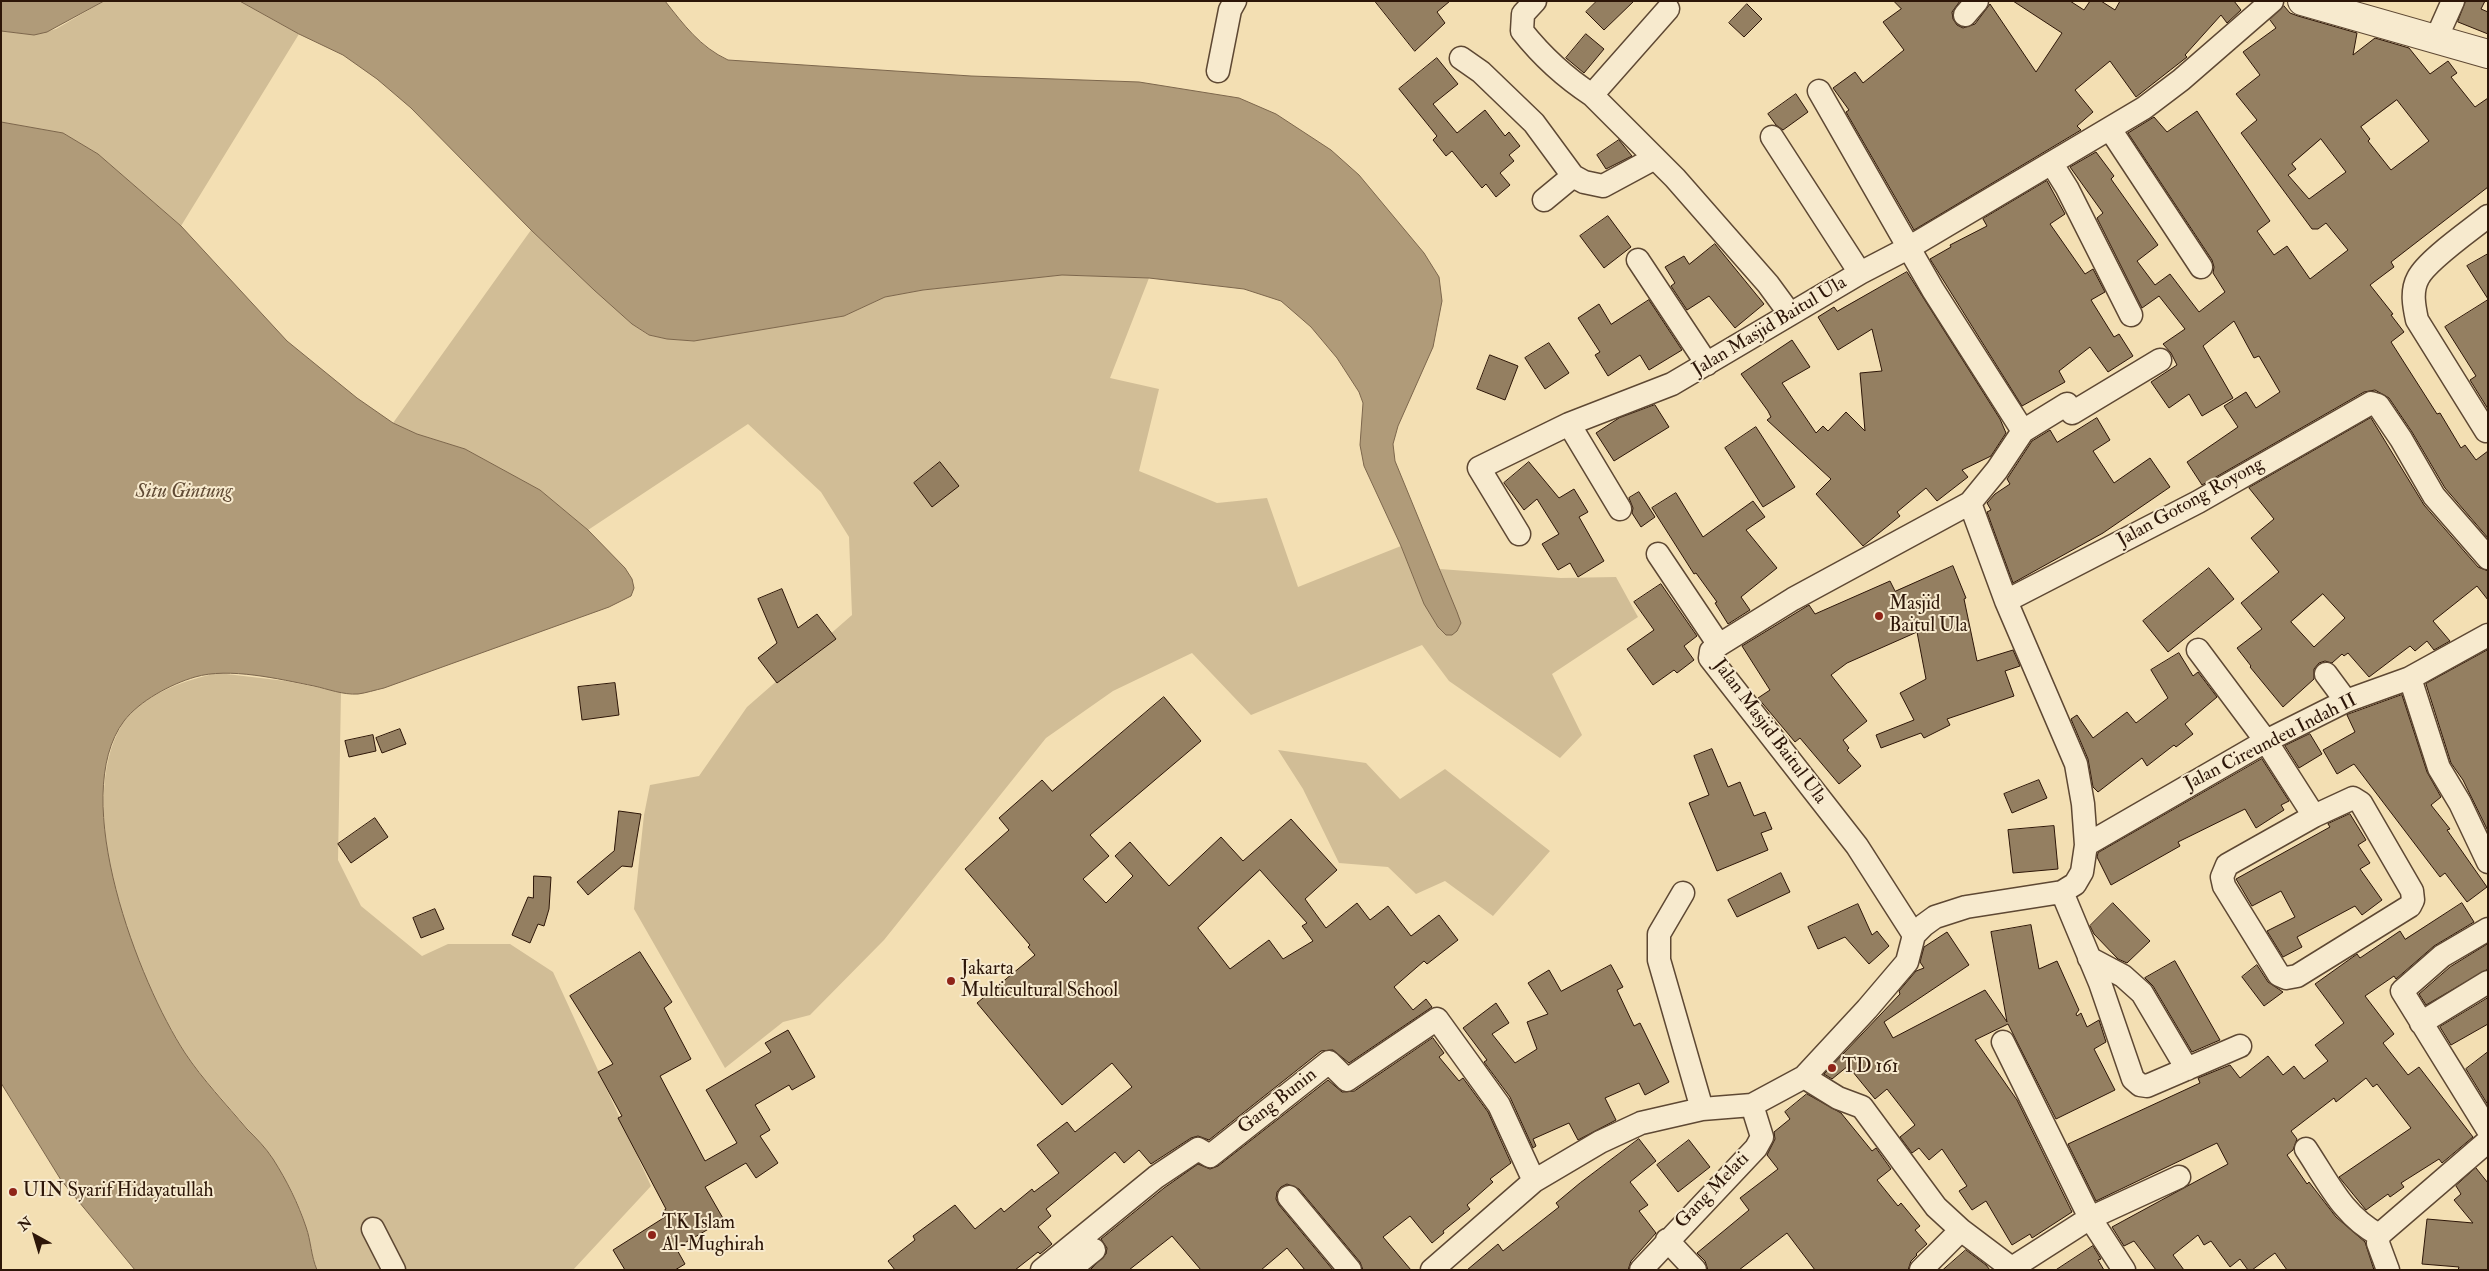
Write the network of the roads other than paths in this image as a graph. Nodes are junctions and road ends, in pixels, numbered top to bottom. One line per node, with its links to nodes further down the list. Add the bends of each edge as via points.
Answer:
1 (1235, 1): 10 (street, via 1230,10)
2 (1536, 1): 12 (street, via 1523,14 1522,31 1576,84)
3 (2272, 1): 13 (street, Jalan Masjid Baitul Ula, via 2181,80)
4 (2453, 1): 7 (street)
5 (2312, 3): 7 (street)
6 (1668, 9): 12 (street)
7 (2436, 39): 8 (street)
8 (2488, 54)
9 (1462, 58): 17 (street, via 1534,123)
10 (1218, 71)
11 (1819, 92): 20 (street)
12 (1592, 95): 15 (street)
13 (2110, 129): 16 (street, Jalan Masjid Baitul Ula); 22 (street)
14 (1772, 137): 23 (street)
15 (1655, 158): 17 (street, via 1603,186 1591,185); 24 (street, via 1768,284)
16 (2052, 164): 20 (street, Jalan Masjid Baitul Ula); 25 (street)
17 (1573, 176): 18 (street)
18 (1544, 200)
19 (2488, 216): 30 (street, via 2418,277 2413,302 2417,320)
20 (1910, 247): 23 (street, Jalan Masjid Baitul Ula); 29 (street, via 1933,290)
21 (1638, 260): 27 (street)
22 (2201, 268)
23 (1860, 273): 24 (street, Jalan Masjid Baitul Ula)
24 (1790, 314): 27 (street, Jalan Masjid Baitul Ula)
25 (2131, 315)
26 (2160, 360): 29 (street, via 2072,413 2066,404)
27 (1707, 364): 28 (street, Jalan Masjid Baitul Ula, via 1672,384)
28 (1569, 424): 32 (street); 33 (street, Jalan Masjid Baitul Ula, via 1479,468)
29 (2023, 431): 31 (street, Jalan Masjid Baitul Ula)
30 (2486, 431)
31 (1970, 503): 36 (street); 38 (street, Jalan Masjid Baitul Ula, via 1793,599)
32 (1620, 509)
33 (1518, 534)
34 (1658, 554): 38 (street)
35 (2488, 558): 36 (street, Jalan Gotong Royong, via 2434,496 2401,439 2375,403 2350,414 2198,502)
36 (2006, 601): 45 (street, via 2076,764)
37 (2488, 635): 41 (street, Jalan Cireundeu Indah II)
38 (1719, 645): 50 (street, Jalan Masjid Baitul Ula, via 1711,652 1710,658 1857,846)
39 (2198, 650): 43 (street)
40 (2326, 674): 42 (street)
41 (2410, 678): 42 (street, Jalan Cireundeu Indah II); 46 (street, via 2439,768)
42 (2346, 701): 43 (street, Jalan Cireundeu Indah II)
43 (2266, 741): 44 (street); 45 (street, Jalan Cireundeu Indah II)
44 (2314, 816): 44 (street, via 2227,865 2222,876 2224,886 2279,975 2286,978 2305,971 2410,906 2413,900 2412,891 2361,803 2353,798)
45 (2086, 845): 47 (street, via 2082,872 2075,884)
46 (2488, 862)
47 (2062, 892): 50 (street, via 1966,907 1935,917); 51 (street)
48 (1683, 893): 59 (street, via 1659,934 1659,960)
49 (2488, 929): 53 (street, via 2442,956 2403,988 2402,993)
50 (1914, 935): 57 (street, via 1907,962)
51 (2089, 958): 56 (street, via 2123,976 2142,993); 56 (street, via 2133,1080 2147,1086)
52 (2488, 982): 53 (street)
53 (2421, 1023): 60 (street)
54 (2003, 1042): 66 (street)
55 (2240, 1046): 56 (street)
56 (2187, 1069)
57 (1804, 1077): 58 (street); 68 (street, via 1838,1098 1862,1107 1936,1207)
58 (1752, 1105): 59 (street); 70 (street, Gang Melati, via 1762,1137 1756,1148)
59 (1702, 1109): 64 (street, via 1633,1126)
60 (2488, 1130)
61 (2488, 1141): 69 (street)
62 (2306, 1149): 69 (street, via 2348,1213)
63 (2179, 1177): 66 (street)
64 (1534, 1181): 74 (street, Gang Bunin, via 1499,1105 1437,1019 1347,1080 1329,1062 1210,1156 1198,1149 1156,1178); 77 (street)
65 (1289, 1197): 76 (street)
66 (2090, 1218): 72 (street); 81 (street)
67 (373, 1229): 73 (street)
68 (1961, 1230): 72 (street); 80 (street)
69 (2379, 1234): 82 (street, via 2378,1243)
70 (1667, 1240): 78 (street, Gang Melati); 79 (street)
71 (1094, 1250): 75 (street)
72 (2013, 1269)
73 (394, 1270)
74 (1042, 1270)
75 (1069, 1270)
76 (1350, 1270)
77 (1432, 1270)
78 (1641, 1270)
79 (1695, 1270)
80 (1921, 1270)
81 (2124, 1270)
82 (2388, 1270)

